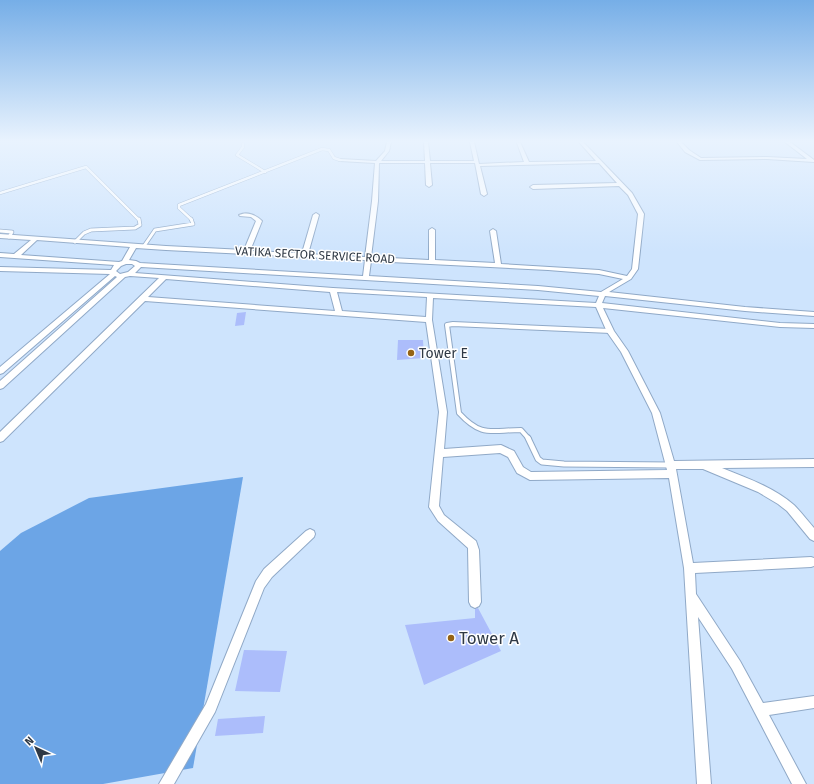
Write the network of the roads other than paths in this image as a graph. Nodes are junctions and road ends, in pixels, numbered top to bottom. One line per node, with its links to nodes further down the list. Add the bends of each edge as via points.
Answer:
1 (48, 179): 11 (lane)
2 (98, 179): 21 (lane, via 139,218 140,225 126,230 91,230)
3 (248, 179): 23 (lane, via 179,205 193,224 155,230)
4 (376, 179): 28 (street)
5 (428, 179): 9 (street)
6 (480, 179): 12 (street)
7 (615, 179): 8 (street)
8 (620, 184): 10 (street); 39 (street, via 630,194 641,214 636,269)
9 (429, 185)
10 (533, 187)
11 (0, 193)
12 (484, 194)
13 (242, 215): 24 (street, via 253,216 259,221)
14 (316, 215): 26 (street)
15 (432, 230): 29 (street)
16 (0, 231): 19 (lane, via 12,232)
17 (493, 232): 32 (street)
18 (0, 236): 19 (street, VATIKA SECTOR SERVICE ROAD)
19 (9, 237): 20 (street, VATIKA SECTOR SERVICE ROAD)
20 (35, 239): 21 (street, VATIKA SECTOR SERVICE ROAD); 27 (street)
21 (75, 242): 22 (street, VATIKA SECTOR SERVICE ROAD)
22 (134, 246): 23 (street, VATIKA SECTOR SERVICE ROAD); 30 (street)
23 (144, 246): 24 (street, VATIKA SECTOR SERVICE ROAD)
24 (246, 252): 26 (street, VATIKA SECTOR SERVICE ROAD)
25 (0, 255): 27 (street)
26 (305, 255): 28 (street, VATIKA SECTOR SERVICE ROAD)
27 (16, 256): 30 (street)
28 (368, 258): 29 (street, VATIKA SECTOR SERVICE ROAD); 38 (street)
29 (432, 262): 32 (street, VATIKA SECTOR SERVICE ROAD)
30 (122, 263): 31 (street, via 134,262); 34 (street)
31 (138, 265): 35 (street); 38 (street)
32 (498, 265): 39 (street, VATIKA SECTOR SERVICE ROAD, via 599,272)
33 (0, 269): 34 (street)
34 (113, 273): 36 (street); 50 (street)
35 (130, 274): 36 (street); 37 (street)
36 (122, 276): 51 (street)
37 (165, 276): 40 (street); 43 (street)
38 (366, 277): 41 (street)
39 (629, 278): 41 (street)
40 (333, 290): 42 (street); 45 (street)
41 (603, 293): 44 (street); 46 (street, via 772,312)
42 (430, 296): 44 (street); 47 (street)
43 (143, 299): 45 (street); 52 (street)
44 (598, 305): 48 (street, via 780,325); 49 (street)
45 (339, 313): 47 (street)
46 (814, 314)
47 (429, 320): 53 (street, via 443,412)
48 (814, 326)
49 (611, 332): 56 (street, via 656,413); 56 (lane, via 447,325 459,413 469,424 482,431 521,430 528,437 542,462)
50 (0, 371)
51 (0, 386)
52 (0, 438)
53 (440, 453): 56 (street, via 501,449 511,454 520,470 530,476); 62 (street, via 434,507 441,518 472,545)
54 (814, 463): 55 (street)
55 (702, 464): 56 (street); 58 (street, via 779,500 790,508)
56 (672, 470): 60 (street)
57 (310, 534): 65 (street, via 268,573 260,585 211,708)
58 (814, 536)
59 (811, 562): 60 (street)
60 (689, 568): 61 (street)
61 (691, 595): 64 (street, via 736,665); 66 (street)
62 (474, 602)
63 (814, 702): 64 (street)
64 (760, 710): 67 (street)
65 (166, 784)
66 (704, 784)
67 (799, 784)

